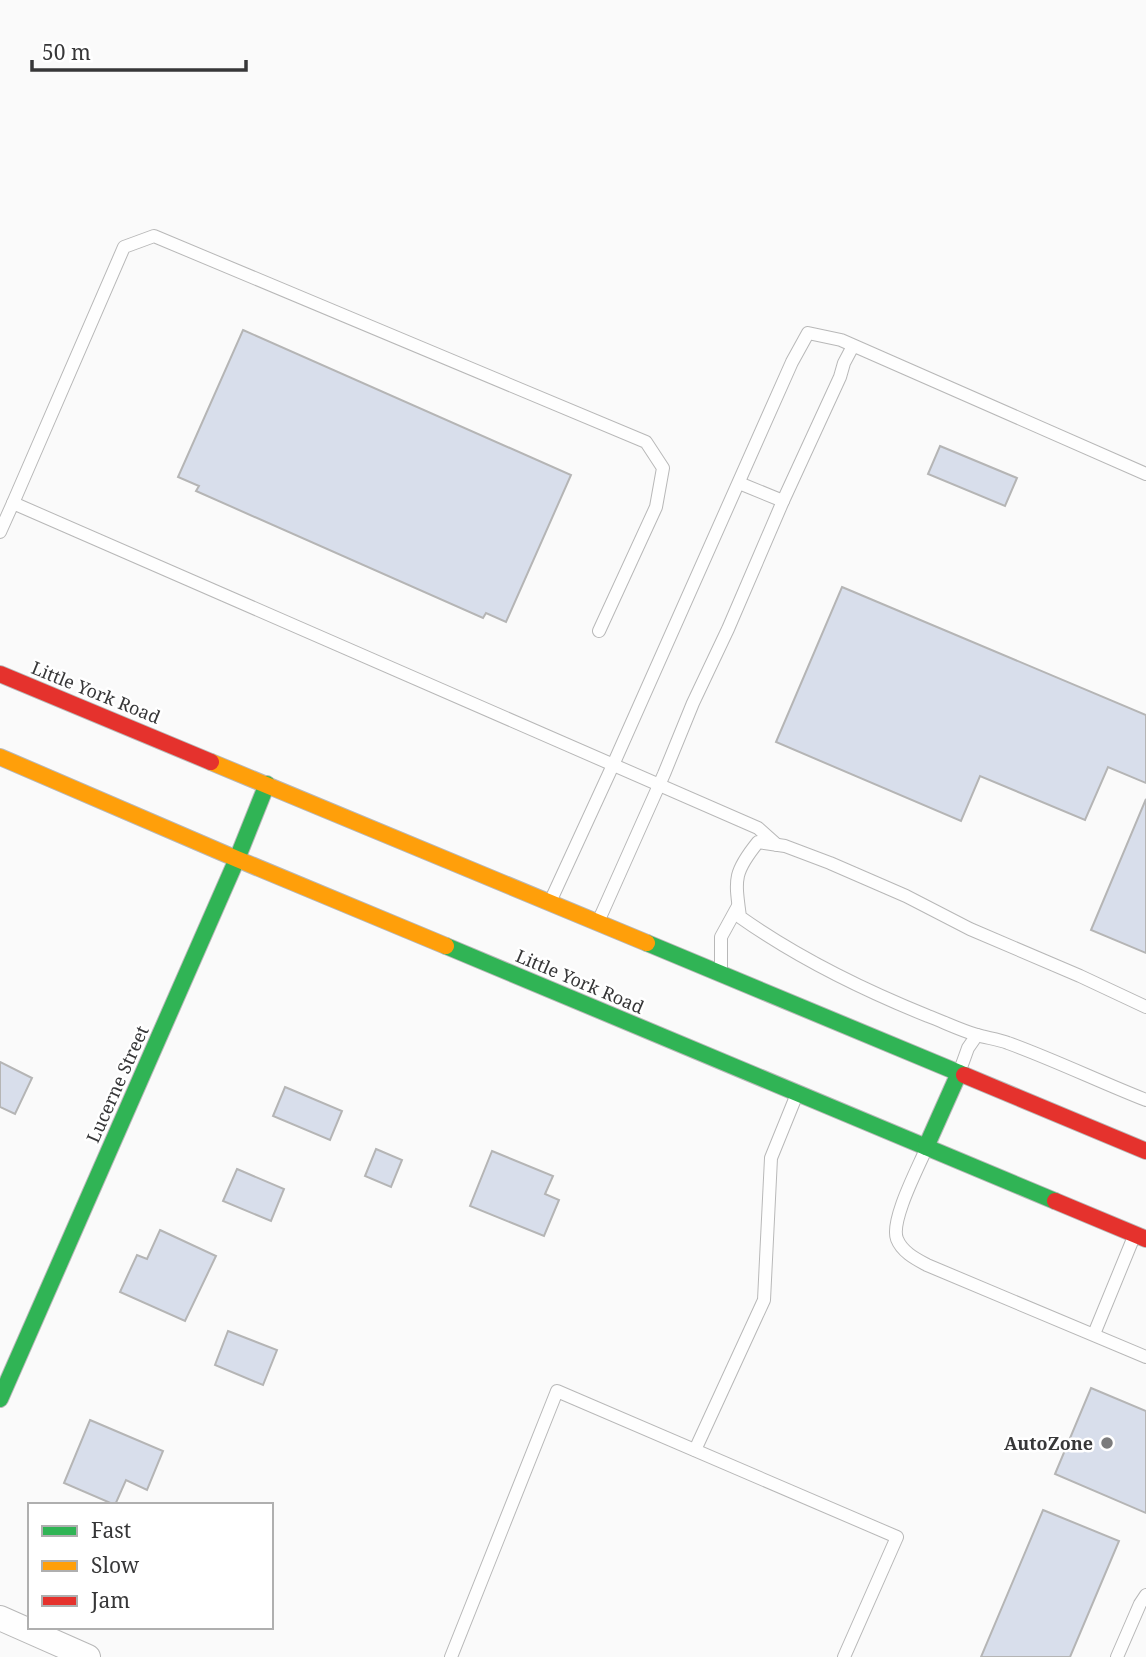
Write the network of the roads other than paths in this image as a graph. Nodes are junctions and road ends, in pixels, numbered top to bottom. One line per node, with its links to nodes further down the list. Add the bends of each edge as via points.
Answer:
1 (853, 346): 2 (lane); 3 (lane, via 808,333); 4 (lane)
2 (1146, 474)
3 (739, 482): 4 (lane); 10 (lane)
4 (783, 501): 12 (lane)
5 (13, 503): 6 (lane); 7 (lane, via 124,247 154,236 646,442 663,468 656,507); 10 (lane)
6 (0, 532)
7 (599, 631)
8 (0, 674): 11 (main road, Little York Road)
9 (0, 757): 14 (main road, Little York Road)
10 (613, 765): 12 (lane); 15 (lane)
11 (267, 784): 14 (main road, Lucerne Street); 15 (main road, Little York Road)
12 (659, 785): 13 (lane, via 758,828); 17 (lane)
13 (776, 845): 16 (lane, via 758,842 743,861 735,885); 19 (lane, via 906,896)
14 (237, 859): 22 (main road, Little York Road); 29 (main road, Lucerne Street)
15 (550, 902): 17 (main road, Little York Road)
16 (738, 906): 18 (lane, via 722,937); 20 (lane, via 740,917 836,976)
17 (597, 922): 18 (main road, Little York Road)
18 (721, 974): 21 (main road, Little York Road)
19 (1146, 1007)
20 (977, 1035): 21 (lane); 23 (lane)
21 (959, 1073): 24 (main road); 25 (main road, Little York Road)
22 (798, 1094): 24 (main road, Little York Road); 30 (lane, via 771,1158 764,1300)
23 (1146, 1100)
24 (926, 1147): 26 (main road, Little York Road); 27 (lane, via 895,1224 903,1248 934,1268)
25 (1146, 1151)
26 (1140, 1237): 27 (lane)
27 (1094, 1334): 28 (lane)
28 (1146, 1357)
29 (0, 1399)
30 (695, 1450): 34 (lane, via 557,1391); 35 (lane, via 897,1537)
31 (1146, 1595): 36 (lane)
32 (0, 1618): 33 (street)
33 (88, 1657)
34 (451, 1657)
35 (844, 1657)
36 (1117, 1657)

